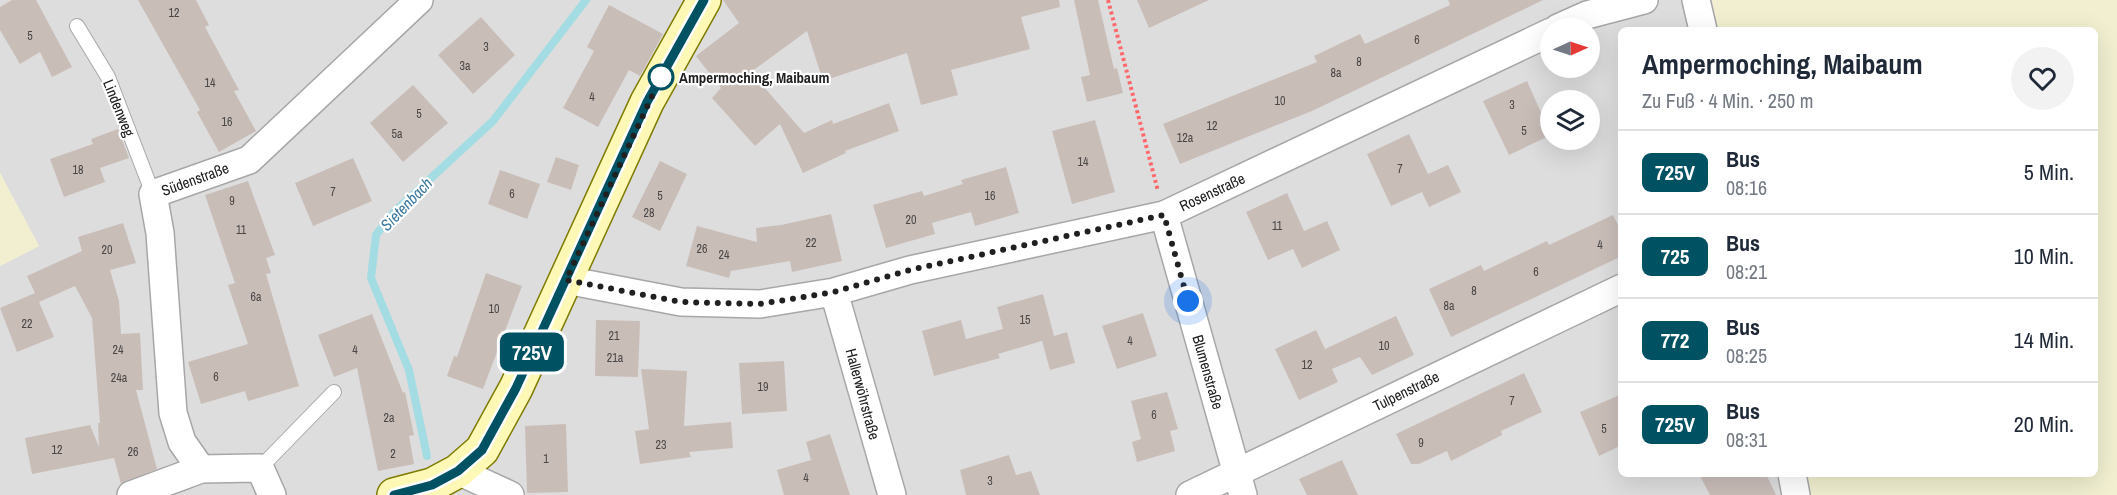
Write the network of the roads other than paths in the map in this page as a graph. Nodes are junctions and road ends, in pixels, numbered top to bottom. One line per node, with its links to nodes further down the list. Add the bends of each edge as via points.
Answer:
1 (419, 0): 9 (street, Südenstraße, via 249,160)
2 (704, 0): 11 (main road, via 647,102)
3 (1644, 0): 5 (street)
4 (1696, 0): 7 (street)
5 (1580, 18)
6 (77, 26): 9 (lane, Lindenweg, via 108,77)
7 (1702, 27)
8 (1540, 37): 10 (street, Rosenstraße)
9 (153, 194): 16 (street, Südenstraße, via 160,233 173,413 182,442)
10 (1164, 215): 13 (street, Rosenstraße, via 910,270); 19 (street, Blumenstraße)
11 (566, 280): 13 (street, Rosenstraße, via 681,302 760,304); 17 (main road, via 516,388 482,450)
12 (1618, 290): 19 (street, Tulpenstraße)
13 (834, 292): 24 (street, Hallerwöhrstraße)
14 (334, 392): 15 (lane)
15 (260, 468): 16 (street); 21 (street)
16 (201, 469): 20 (street)
17 (458, 471): 22 (main road, via 432,485); 23 (street)
18 (1793, 477): 26 (street)
19 (1239, 484): 25 (street, Tulpenstraße)
20 (131, 495)
21 (272, 495)
22 (394, 495)
23 (510, 495)
24 (892, 495)
25 (1190, 495)
26 (1796, 495)

